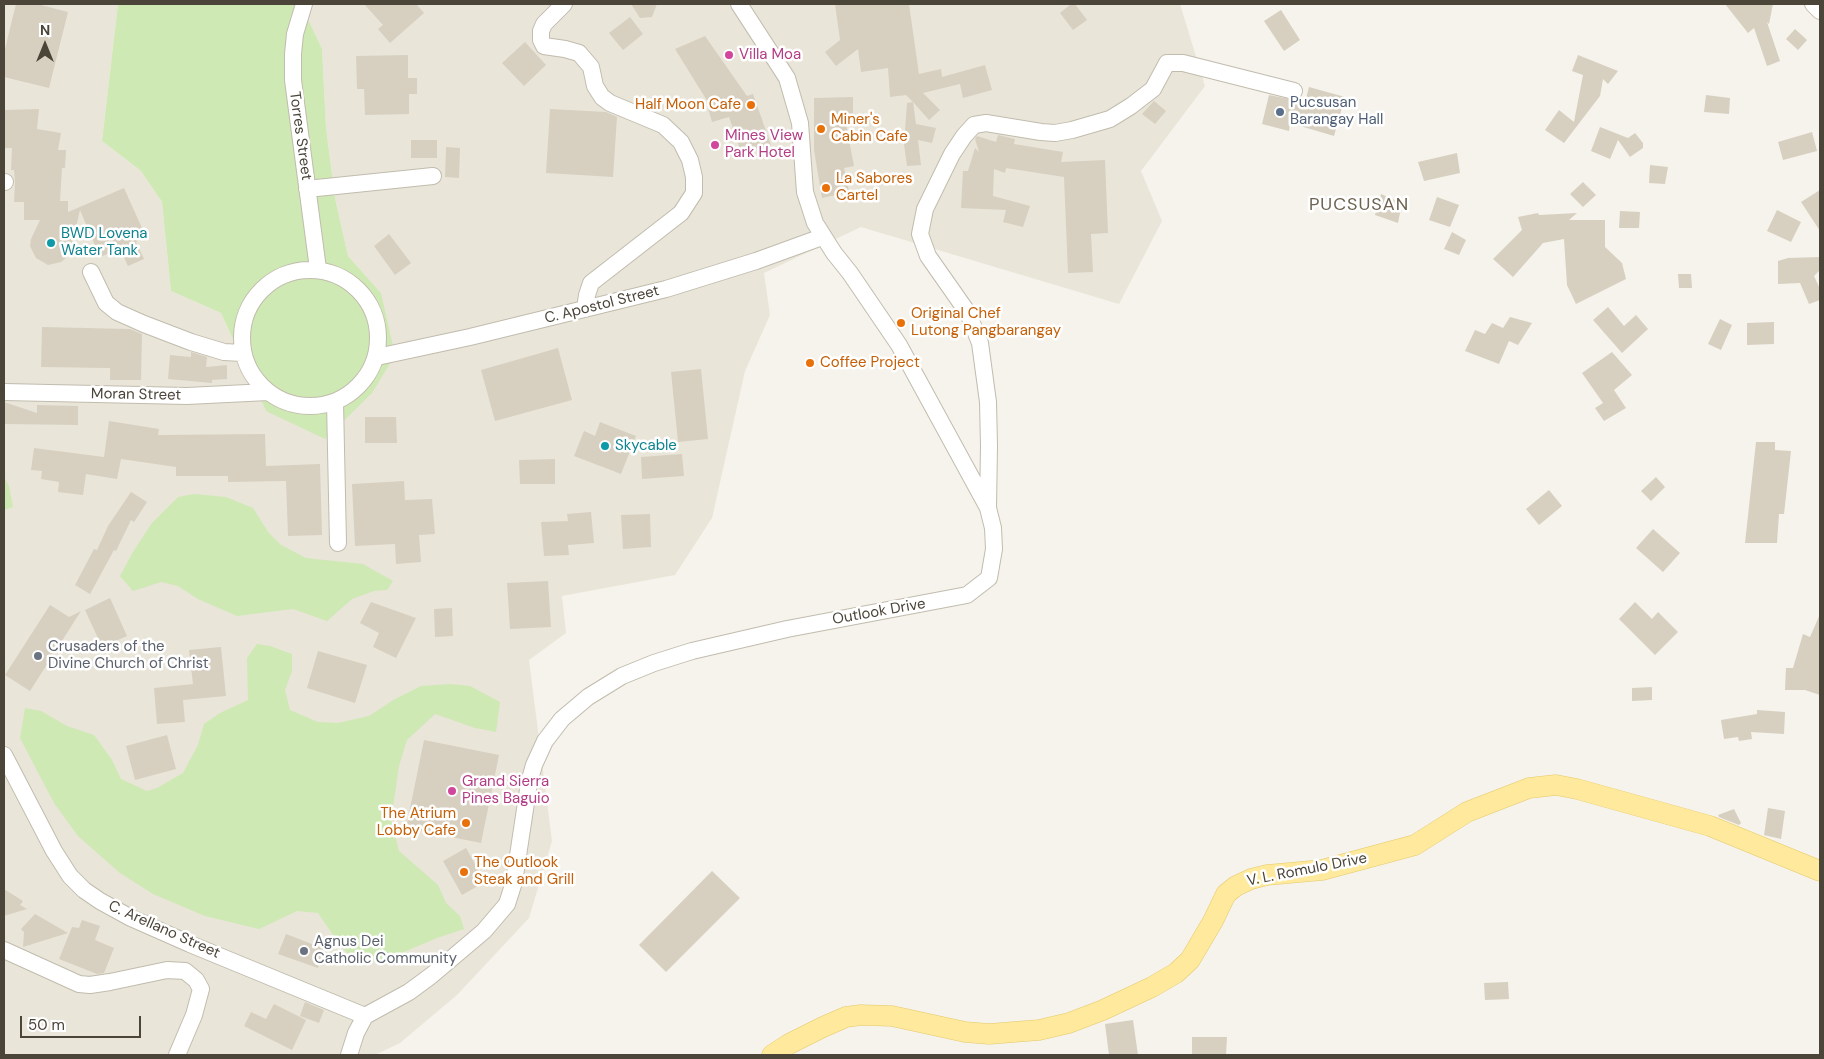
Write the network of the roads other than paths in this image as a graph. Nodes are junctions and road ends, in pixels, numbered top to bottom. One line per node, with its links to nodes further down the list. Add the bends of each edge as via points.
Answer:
1 (304, 4): 8 (street, Torres Street, via 295,34 292,80)
2 (564, 4): 12 (street, via 544,24 541,40 544,46 579,53 590,67 595,86 610,103 663,125 681,142 694,177 694,193 681,213 591,283)
3 (739, 4): 9 (street, Outlook Drive, via 786,78 800,123 805,192)
4 (1812, 4): 5 (street)
5 (1820, 12)
6 (1294, 91): 18 (street, via 1183,63 1167,63 1154,89 1110,119 1055,133 986,123 974,126 964,136 925,209 920,234 928,256 968,313 980,343 988,402)
7 (433, 176): 8 (street)
8 (307, 189): 10 (street, Torres Street)
9 (822, 237): 12 (street, C. Apostol Street, via 675,286); 18 (street, Outlook Drive, via 899,345)
10 (318, 269): 13 (street, via 292,271 262,289 251,302 242,327); 14 (street, via 346,279 368,299 379,327)
11 (91, 272): 13 (street, via 106,303 117,312 190,342 224,352)
12 (585, 309): 14 (street, C. Apostol Street)
13 (242, 353): 16 (street, via 256,381)
14 (377, 357): 17 (street, via 368,376 354,391)
15 (4, 392): 16 (street, Moran Street, via 187,396)
16 (268, 392): 17 (street, via 289,403 312,407)
17 (335, 402): 19 (street)
18 (988, 508): 23 (street, Outlook Drive, via 994,550 989,578 967,595 787,629 692,651 622,676 581,703 562,719 545,741 534,765 527,791 514,882 507,904 484,931 432,975)
19 (338, 543)
20 (4, 755): 23 (street, C. Arellano Street, via 54,851 70,876 84,890 131,918)
21 (1820, 871): 26 (main road, V. L. Romulo Drive, via 1710,826 1577,789 1556,785 1529,788 1467,812 1415,845 1322,870 1267,875 1236,886 1226,894 1190,960 1176,973 1103,1010 1069,1023 1038,1030 989,1034 892,1016 861,1015 823,1026)
22 (4, 950): 24 (street, via 79,984 110,982 166,970 185,971 201,989)
23 (365, 1016): 25 (street)
24 (177, 1055)
25 (349, 1055)
26 (772, 1055)

